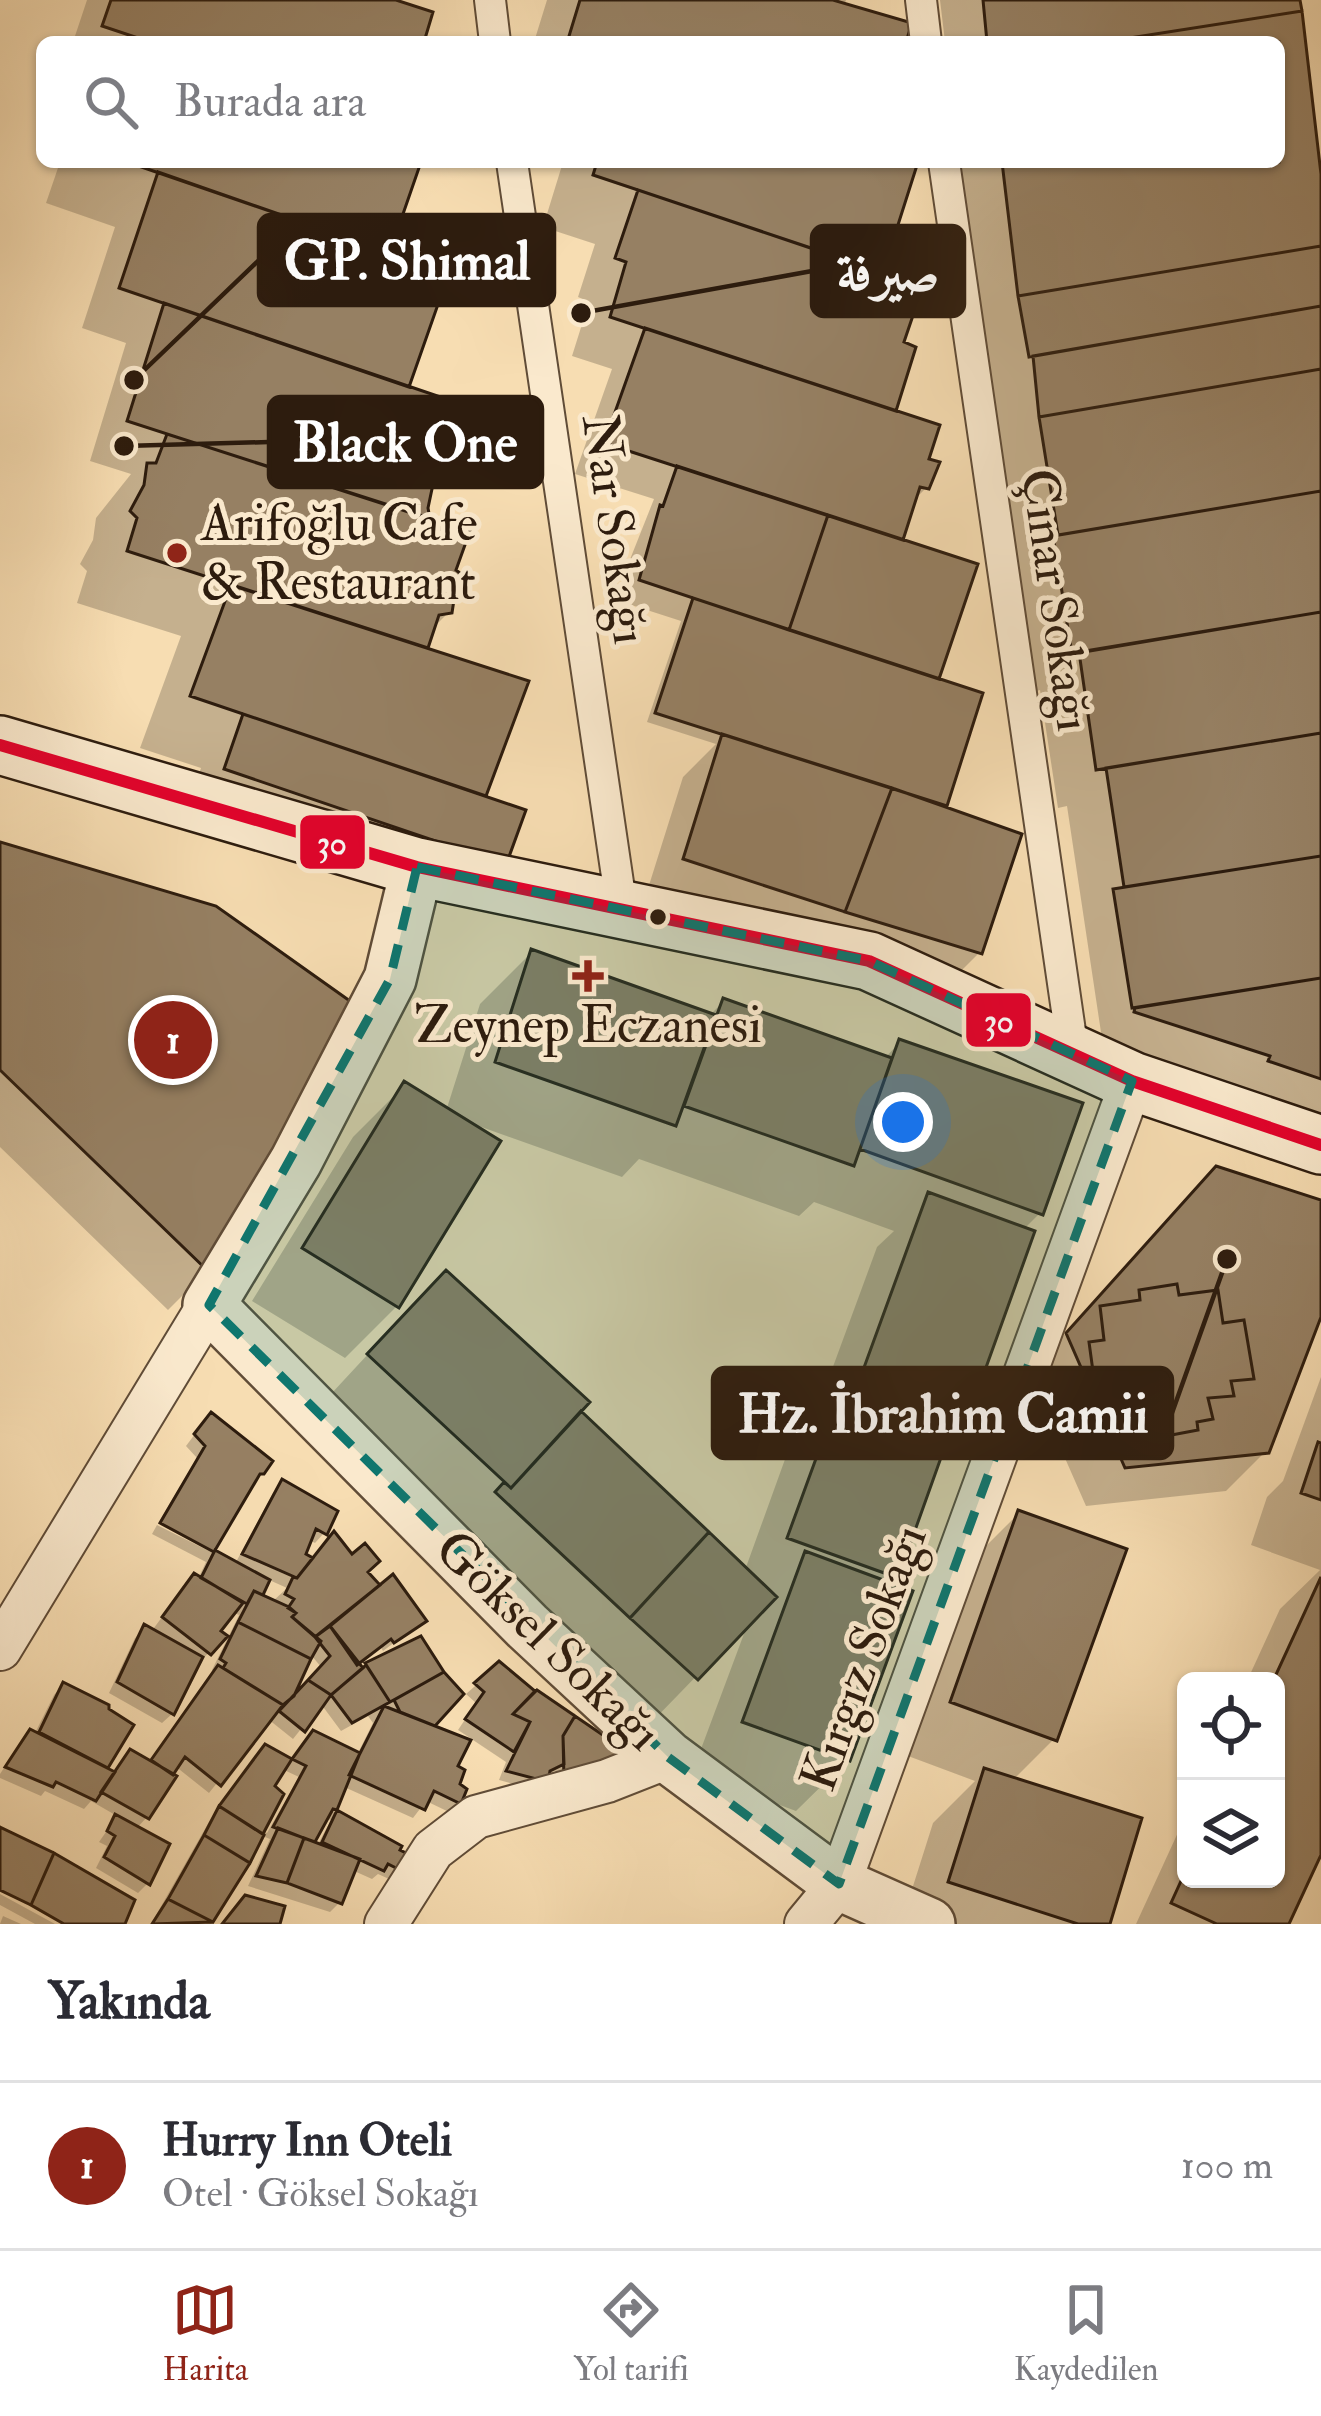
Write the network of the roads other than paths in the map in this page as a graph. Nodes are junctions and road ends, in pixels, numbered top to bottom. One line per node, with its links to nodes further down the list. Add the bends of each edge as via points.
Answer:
1 (490, 0): 3 (street)
2 (921, 0): 4 (street)
3 (494, 36)
4 (925, 36)
5 (513, 168): 9 (street, Nar Sokağı)
6 (945, 168): 10 (street, Çınar Sokağı)
7 (0, 745): 8 (main road)
8 (417, 867): 9 (main road); 13 (street, via 390,979 296,1161)
9 (622, 910): 10 (main road, via 868,961)
10 (1072, 1052): 11 (main road)
11 (1132, 1081): 12 (main road); 16 (street, Kırgız Sokağı)
12 (1321, 1145)
13 (209, 1304): 14 (street); 15 (street, Göksel Sokağı)
14 (0, 1649)
15 (668, 1757): 16 (street, Göksel Sokağı); 17 (street, via 476,1817 434,1850)
16 (839, 1884): 18 (street, Kırgız Sokağı); 19 (street, Göksel Sokağı)
17 (386, 1924)
18 (806, 1924)
19 (929, 1924)

